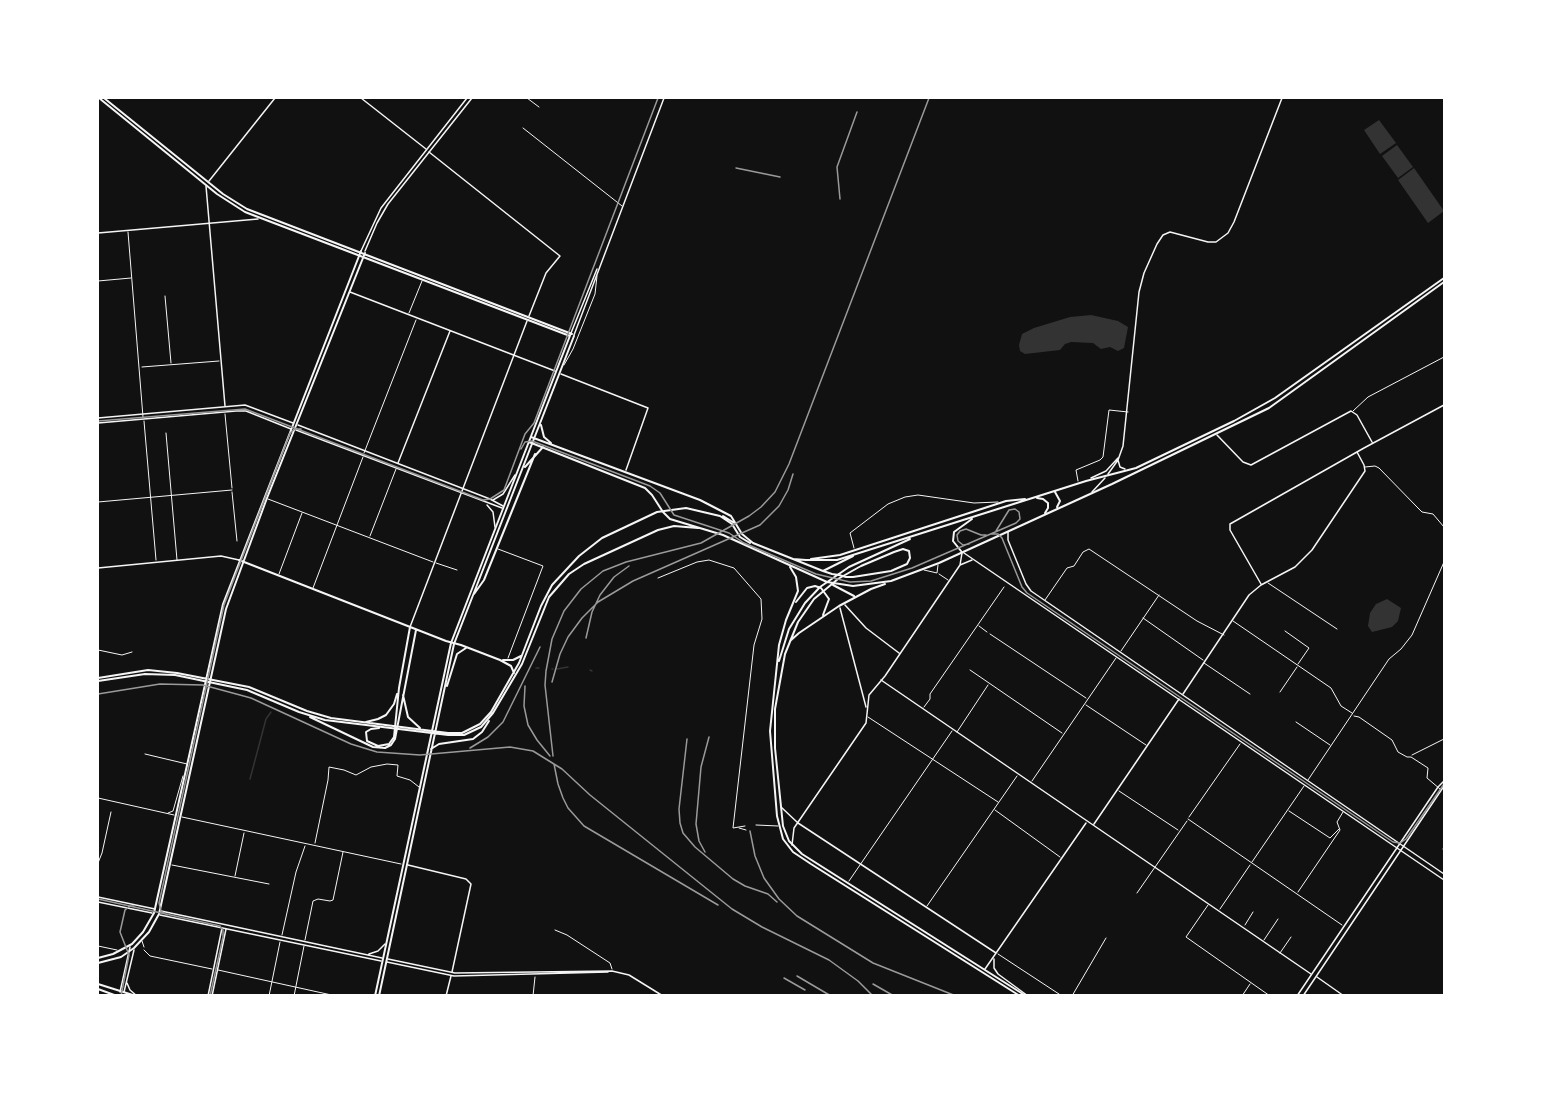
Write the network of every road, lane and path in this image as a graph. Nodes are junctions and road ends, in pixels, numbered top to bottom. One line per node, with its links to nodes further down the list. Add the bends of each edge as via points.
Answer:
1 (102, 98): 15 (main road)
2 (269, 98): 10 (street)
3 (275, 98): 10 (street)
4 (361, 98): 13 (street)
5 (467, 98): 13 (street)
6 (472, 98): 14 (street)
7 (527, 98): 11 (street)
8 (664, 98): 16 (street)
9 (1282, 98): 49 (street, via 1228,233 1220,240 1208,242 1168,232 1157,244 1138,292)
10 (273, 101): 15 (street)
11 (539, 107)
12 (523, 128): 16 (street)
13 (426, 149): 14 (street); 21 (street, via 381,208)
14 (429, 152): 22 (street, via 382,212); 33 (street, via 560,256 546,273)
15 (208, 183): 17 (main road, via 233,206); 18 (street)
16 (622, 206): 23 (street)
17 (261, 217): 18 (street); 21 (main road)
18 (208, 223): 19 (street); 39 (street)
19 (128, 230): 20 (street); 26 (street)
20 (98, 233)
21 (360, 253): 22 (main road); 29 (main road)
22 (364, 254): 25 (main road); 29 (main road)
23 (599, 266): 24 (street); 36 (street)
24 (597, 274): 36 (street); 41 (street, via 595,294)
25 (423, 277): 31 (street); 33 (main road)
26 (132, 278): 28 (street); 42 (street)
27 (1444, 280): 34 (main road)
28 (98, 281)
29 (347, 292): 31 (street); 55 (main road)
30 (165, 296): 40 (street)
31 (409, 315): 32 (street)
32 (417, 318): 35 (street); 69 (street)
33 (528, 318): 36 (main road); 37 (street)
34 (1378, 328): 59 (main road, via 1275,398); 61 (main road, via 1269,408)
35 (450, 331): 37 (street); 75 (street)
36 (571, 335): 41 (main road); 43 (main road)
37 (514, 356): 43 (street); 86 (street)
38 (1444, 357): 46 (street, via 1368,398)
39 (221, 361): 40 (street); 45 (street)
40 (171, 365): 42 (street)
41 (563, 366): 43 (main road)
42 (140, 368): 50 (street)
43 (558, 373): 56 (main road); 62 (main road); 80 (street, via 648,408)
44 (1444, 405): 66 (street)
45 (225, 406): 47 (street); 48 (street); 55 (street, via 245,405)
46 (1353, 411): 61 (street, via 1251,465); 66 (street)
47 (168, 412): 50 (street); 51 (street)
48 (225, 412): 51 (street); 57 (street, via 246,411); 87 (street)
49 (1128, 412): 72 (street); 85 (street, via 1109,410 1103,457 1076,470)
50 (143, 414): 52 (street); 53 (street)
51 (169, 417): 53 (street)
52 (98, 418)
53 (144, 419): 54 (street); 92 (street)
54 (98, 423)
55 (296, 424): 57 (main road); 58 (main road); 69 (street)
56 (541, 424): 63 (main road); 67 (main road, via 545,439)
57 (291, 429): 58 (main road); 123 (main road)
58 (295, 430): 73 (street); 93 (main road)
59 (1212, 431): 61 (main road); 79 (main road)
60 (166, 434): 91 (street)
61 (1216, 435): 89 (main road)
62 (531, 437): 63 (main road); 64 (main road)
63 (535, 438): 65 (main road); 67 (main road)
64 (529, 442): 65 (main road); 81 (main road)
65 (533, 443): 68 (main road); 78 (main road)
66 (1373, 443): 70 (street)
67 (555, 446): 80 (main road)
68 (543, 447): 71 (main road); 83 (main road)
69 (365, 451): 73 (street); 75 (street)
70 (1357, 452): 76 (street); 144 (street, via 1229,526)
71 (535, 454): 78 (main road); 117 (main road)
72 (1120, 455): 74 (street); 84 (street, via 1106,471)
73 (363, 456): 77 (street); 107 (street)
74 (1118, 460): 79 (street, via 1120,467); 82 (street)
75 (398, 464): 86 (street)
76 (1365, 467): 109 (street, via 1379,468 1422,512 1433,514); 143 (street, via 1308,554 1295,567)
77 (396, 468): 90 (street); 114 (street)
78 (522, 470): 99 (main road)
79 (1129, 470): 82 (main road)
80 (625, 472): 83 (main road); 108 (main road, via 700,500 731,516)
81 (515, 474): 95 (street, via 503,494); 100 (main road)
82 (1107, 476): 84 (main road); 89 (street)
83 (623, 478): 111 (main road, via 649,491 670,519)
84 (1086, 481): 85 (main road)
85 (1079, 483): 88 (main road)
86 (463, 489): 90 (street); 95 (street)
87 (232, 490): 91 (street); 115 (street)
88 (1055, 491): 94 (main road); 101 (main road, via 1060,501)
89 (1092, 492): 101 (main road)
90 (461, 493): 98 (street); 128 (street)
91 (172, 496): 92 (street); 122 (street)
92 (150, 497): 97 (street); 126 (street)
93 (267, 498): 102 (street); 127 (main road)
94 (1031, 498): 96 (main road); 103 (main road, via 1047,502); 105 (main road)
95 (492, 500): 100 (street)
96 (1006, 501): 118 (main road); 118 (street, via 965,503 918,495 897,499 850,533)
97 (98, 502)
98 (484, 503): 100 (street); 110 (street, via 493,512)
99 (509, 504): 100 (main road); 106 (main road)
100 (503, 508): 106 (main road); 110 (main road)
101 (1055, 510): 103 (main road)
102 (303, 512): 107 (street); 138 (street)
103 (1043, 515): 112 (main road)
104 (720, 516): 108 (main road); 116 (main road, via 732,524 740,537); 174 (main road, via 686,508 657,512 602,538 566,569 545,598)
105 (977, 516): 113 (main road); 120 (main road, via 954,532 954,543)
106 (504, 517): 148 (main road)
107 (337, 525): 114 (street); 146 (street)
108 (737, 525): 116 (main road)
109 (1444, 527)
110 (495, 529): 166 (main road)
111 (707, 529): 131 (main road); 202 (main road, via 680,526 658,530 594,558 569,574 549,597 522,664)
112 (1008, 531): 120 (main road); 150 (street, via 1027,587)
113 (919, 535): 119 (main road); 183 (main road, via 858,562 808,599 784,641)
114 (370, 538): 128 (street)
115 (237, 541)
116 (753, 543): 121 (main road)
117 (497, 549): 148 (main road, via 482,584); 178 (street, via 543,566)
118 (855, 550): 124 (main road)
119 (864, 552): 124 (main road, via 827,561); 136 (main road)
120 (963, 552): 125 (street); 130 (main road); 132 (street)
121 (790, 559): 124 (main road); 136 (main road)
122 (177, 560): 123 (street, via 223,556); 126 (street)
123 (239, 560): 127 (main road); 222 (main road, via 223,604)
124 (806, 560)
125 (975, 560): 132 (street); 152 (street)
126 (156, 562): 133 (street)
127 (244, 562): 138 (main road); 243 (main road, via 226,609)
128 (434, 562): 134 (street); 159 (street)
129 (1444, 562): 203 (street, via 1412,635 1389,659)
130 (939, 563): 135 (main road); 137 (street)
131 (786, 564): 142 (main road); 153 (main road, via 794,571 797,582)
132 (960, 564): 140 (street)
133 (98, 568)
134 (457, 570)
135 (924, 570): 137 (street); 141 (main road)
136 (823, 571): 167 (main road, via 849,577 904,567 910,558 909,551 889,554 852,571 830,585 814,599)
137 (937, 573): 140 (street)
138 (278, 576): 146 (main road)
139 (658, 578): 252 (street, via 709,560 734,568 761,598 762,619 751,665 733,828)
140 (949, 580): 175 (street)
141 (891, 581): 142 (main road, via 847,586); 149 (main road)
142 (828, 582): 149 (main road)
143 (1267, 582): 144 (street); 160 (street)
144 (1261, 585): 157 (street, via 1247,597)
145 (1004, 587): 158 (street)
146 (312, 589): 159 (main road)
147 (1159, 595): 150 (street, via 1089,549 1067,568); 156 (street); 165 (street)
148 (472, 596): 166 (main road)
149 (855, 597): 151 (main road)
150 (1045, 601): 152 (street); 173 (street)
151 (844, 603): 154 (main road); 175 (street, via 860,622)
152 (1041, 605): 176 (street)
153 (792, 606): 155 (main road, via 805,589 819,587 828,599); 183 (main road, via 781,639)
154 (839, 606): 155 (main road); 194 (street)
155 (821, 617): 167 (main road)
156 (1143, 618): 173 (street); 179 (street)
157 (1232, 620): 165 (street); 180 (street)
158 (978, 625): 163 (street); 199 (street)
159 (410, 627): 161 (main road); 170 (main road)
160 (1337, 629)
161 (416, 630): 166 (main road); 172 (main road)
162 (1285, 631): 180 (street, via 1309,648)
163 (987, 632)
164 (990, 634): 196 (street)
165 (1224, 634): 179 (street)
166 (453, 643): 168 (main road); 190 (main road); 231 (main road)
167 (789, 643): 236 (main road, via 775,709)
168 (468, 648): 177 (main road); 190 (main road, via 459,650)
169 (98, 650): 171 (street, via 122,655)
170 (406, 651): 172 (main road); 188 (main road)
171 (132, 652)
172 (412, 652): 188 (main road)
173 (1120, 652): 176 (street); 193 (street)
174 (523, 654): 178 (main road); 182 (main road)
175 (900, 654): 185 (street)
176 (1117, 657): 196 (street); 197 (street)
177 (500, 660): 178 (main road); 182 (main road, via 512,667)
178 (508, 660)
179 (1204, 662): 192 (street); 193 (street)
180 (1298, 665): 191 (street); 203 (street, via 1331,688 1341,706)
181 (970, 670): 187 (street)
182 (514, 673): 211 (main road, via 484,721 466,732)
183 (776, 673): 251 (main road, via 770,732)
184 (98, 679): 186 (main road, via 155,674)
185 (881, 680): 195 (street); 199 (street)
186 (217, 682): 201 (main road); 205 (main road, via 255,689 317,715)
187 (989, 684): 210 (street); 212 (street)
188 (401, 687): 189 (main road); 205 (main road, via 386,715); 207 (main road, via 392,740 385,746 367,741 368,730)
189 (403, 692): 201 (main road, via 395,739 385,748 368,745); 208 (main road, via 410,720)
190 (445, 692): 218 (main road)
191 (1280, 692)
192 (1250, 694)
193 (1182, 695): 197 (street); 213 (street)
194 (863, 697): 195 (street); 200 (street)
195 (867, 699): 200 (street)
196 (1088, 699): 198 (street)
197 (1179, 699): 215 (street); 216 (street)
198 (1085, 704): 212 (street); 216 (street)
199 (923, 709): 209 (street)
200 (867, 711): 204 (street)
201 (299, 712): 207 (main road, via 325,720)
202 (493, 713): 211 (main road, via 473,732); 218 (main road, via 475,738)
203 (1353, 714): 217 (street); 220 (street, via 1392,740 1398,752)
204 (867, 716): 221 (street); 246 (street)
205 (357, 722): 207 (main road)
206 (1296, 722): 217 (street)
207 (388, 727): 208 (main road); 211 (main road)
208 (424, 730): 211 (main road)
209 (953, 730): 210 (street); 221 (street)
210 (957, 732): 224 (street)
211 (448, 734)
212 (1064, 734): 227 (street)
213 (1244, 738): 215 (street); 225 (street)
214 (1444, 739): 220 (street)
215 (1242, 741): 228 (street); 244 (street)
216 (1147, 746): 232 (street)
217 (1332, 746): 225 (street)
218 (431, 749): 231 (main road)
219 (145, 754): 222 (street)
220 (1411, 757): 230 (street, via 1428,768 1426,777)
221 (933, 760): 235 (street); 270 (street)
222 (187, 764): 223 (main road)
223 (186, 769): 241 (street); 242 (main road)
224 (1018, 774): 227 (street); 235 (street)
225 (1308, 781): 228 (street); 258 (street)
226 (1444, 781): 230 (street)
227 (1030, 783): 245 (street)
228 (1305, 785): 238 (street); 239 (street)
229 (1444, 786): 233 (street)
230 (1438, 787): 233 (street); 258 (street)
231 (422, 788): 260 (street, via 398,776 398,765 371,767 356,775 329,767); 272 (main road)
232 (1117, 790): 248 (street); 256 (street)
233 (1441, 790): 262 (street)
234 (98, 798): 241 (street)
235 (999, 802): 237 (street)
236 (780, 805): 246 (street); 261 (main road, via 783,826)
237 (993, 809): 266 (street); 284 (street)
238 (1287, 810): 254 (street, via 1330,838); 268 (street)
239 (1344, 811): 254 (street, via 1337,822); 263 (street)
240 (111, 812): 267 (street)
241 (168, 813): 242 (street)
242 (176, 815): 243 (main road); 269 (main road)
243 (180, 817): 257 (street); 271 (main road)
244 (1188, 819): 256 (street); 268 (street)
245 (1087, 821): 248 (street); 266 (street)
246 (798, 823): 261 (street); 270 (street)
247 (756, 825): 250 (street)
248 (1093, 825): 273 (street)
249 (745, 826): 252 (street)
250 (762, 826): 251 (street); 253 (street)
251 (779, 826): 321 (main road, via 786,844 796,854)
252 (737, 827): 255 (street)
253 (757, 829)
254 (1339, 829): 279 (street)
255 (746, 830)
256 (1180, 831): 273 (street)
257 (244, 832): 259 (street); 275 (street)
258 (1400, 843): 262 (street); 263 (street)
259 (306, 844): 260 (street); 300 (street)
260 (315, 845): 264 (street)
261 (792, 846): 277 (main road)
262 (1404, 846): 265 (street); 274 (street)
263 (1397, 848): 265 (street); 283 (street)
264 (343, 851): 272 (street); 305 (street, via 333,900 313,901)
265 (1401, 851): 274 (street); 285 (street)
266 (1061, 858): 313 (street)
267 (98, 863)
268 (1251, 863): 279 (street); 287 (street)
269 (165, 864): 271 (main road); 286 (main road)
270 (861, 864): 277 (street); 284 (street)
271 (170, 865): 275 (street); 288 (main road)
272 (405, 865): 303 (main road); 316 (main road); 323 (street, via 470,882)
273 (1155, 867): 278 (street); 282 (street)
274 (1444, 877)
275 (235, 878): 276 (street)
276 (269, 884)
277 (848, 884): 321 (main road)
278 (1137, 893)
279 (1297, 894): 293 (street)
280 (98, 897): 286 (street)
281 (98, 902): 286 (street)
282 (1208, 904): 287 (street); 328 (street, via 1186,937)
283 (1358, 906): 285 (street); 293 (street)
284 (927, 907): 313 (street)
285 (1361, 909): 297 (street)
286 (154, 911): 288 (main road); 306 (main road)
287 (1219, 911): 296 (street)
288 (159, 912): 291 (street); 294 (street); 302 (main road)
289 (1253, 912): 296 (street)
290 (1278, 919): 304 (street)
291 (223, 924): 292 (street); 294 (street)
292 (227, 925): 295 (street); 300 (street)
293 (1344, 926): 297 (street); 324 (street)
294 (222, 927): 295 (street); 318 (street)
295 (226, 928): 300 (street); 319 (street)
296 (1243, 928): 304 (street)
297 (1347, 929): 325 (street)
298 (555, 930): 320 (street, via 609,963)
299 (1291, 937): 312 (street)
300 (281, 938): 305 (street); 327 (street)
301 (1106, 938): 345 (street)
302 (142, 941): 308 (main road); 309 (street)
303 (387, 941): 314 (street, via 380,950); 316 (main road)
304 (1263, 941): 312 (street)
305 (304, 943): 314 (street); 316 (street); 330 (street)
306 (132, 944): 310 (main road); 311 (street)
307 (98, 945): 310 (street)
308 (135, 948): 309 (street); 311 (main road); 326 (street)
309 (144, 950): 318 (street, via 150,956)
310 (119, 951): 315 (main road)
311 (128, 952): 317 (main road); 332 (street)
312 (1280, 953): 324 (street)
313 (996, 954): 321 (street); 343 (street, via 996,972); 344 (street)
314 (368, 955): 316 (street)
315 (98, 958)
316 (385, 960): 323 (street); 338 (main road)
317 (98, 963)
318 (214, 969): 319 (street); 334 (street)
319 (217, 970): 327 (street); 334 (street)
320 (612, 971): 322 (street); 341 (street, via 629,975)
321 (984, 971): 342 (main road); 343 (main road)
322 (535, 973): 323 (street); 340 (street)
323 (451, 974): 339 (street)
324 (1312, 974): 325 (street); 348 (street)
325 (1316, 976): 349 (street); 350 (street)
326 (127, 980): 332 (street); 333 (street)
327 (272, 982): 330 (street); 335 (street)
328 (1251, 982): 346 (street); 347 (street)
329 (98, 984): 332 (main road)
330 (296, 987): 336 (street); 337 (street)
331 (98, 989): 332 (main road)
332 (121, 994): 333 (main road)
333 (137, 996)
334 (210, 996)
335 (269, 996)
336 (294, 996)
337 (336, 996)
338 (377, 996)
339 (446, 996)
340 (533, 996)
341 (663, 996)
342 (1020, 996)
343 (1027, 996)
344 (1062, 996)
345 (1072, 996)
346 (1242, 996)
347 (1270, 996)
348 (1297, 996)
349 (1303, 996)
350 (1344, 996)

